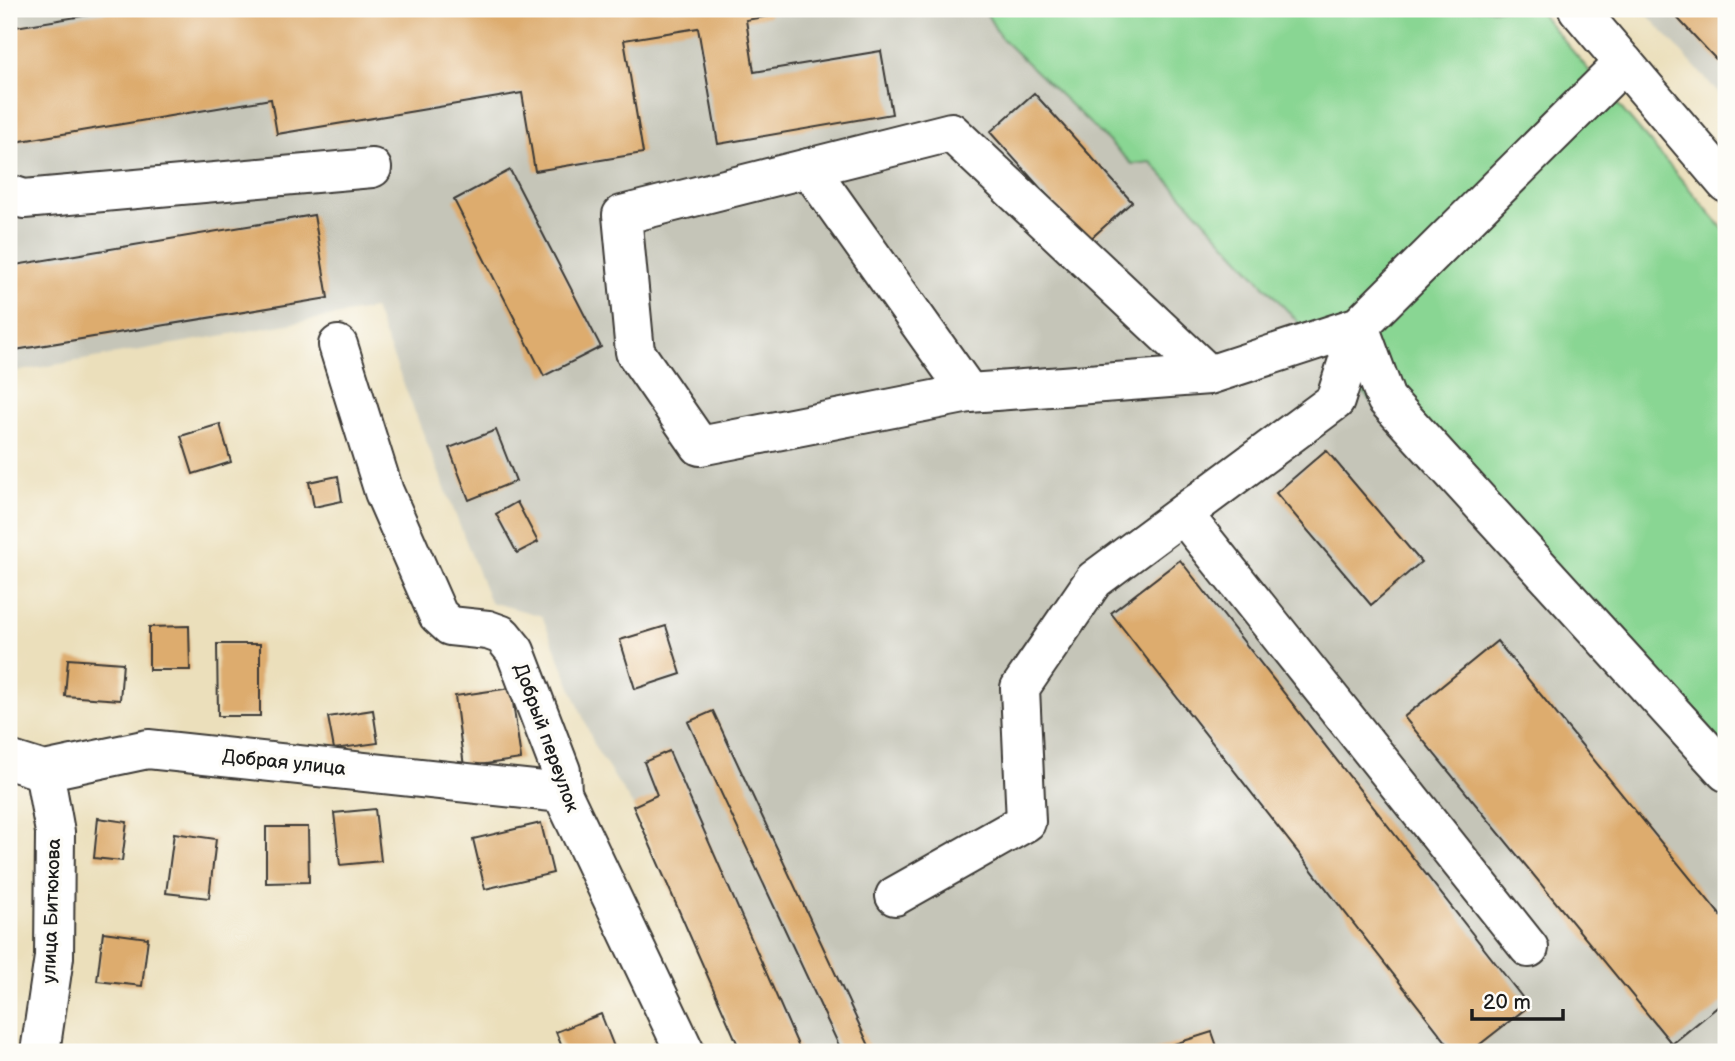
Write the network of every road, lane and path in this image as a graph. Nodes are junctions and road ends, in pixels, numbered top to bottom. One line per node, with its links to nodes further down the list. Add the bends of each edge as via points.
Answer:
1 (1578, 9): 2 (street)
2 (1624, 63): 5 (street); 7 (street)
3 (372, 167): 6 (street, via 24,199)
4 (809, 168): 9 (street, via 951,132); 10 (street); 10 (street, via 622,215 635,352 700,446)
5 (1722, 170)
6 (9, 194)
7 (1359, 326): 9 (street); 11 (street, via 1335,401); 13 (street, via 1386,399)
8 (338, 345): 14 (street, Добрый переулок, via 384,492 438,615 450,626 502,635 515,652 561,771)
9 (1209, 375): 10 (street)
10 (969, 393)
11 (1183, 514): 15 (street, via 1094,580 1020,688 1026,822); 16 (street)
12 (27, 765): 14 (street, Добрая улица, via 148,749); 17 (street, улица Битюкова, via 55,832 54,957)
13 (1726, 772)
14 (562, 793): 18 (street, Добрый переулок)
15 (895, 896)
16 (1529, 948)
17 (40, 1052)
18 (685, 1052)

